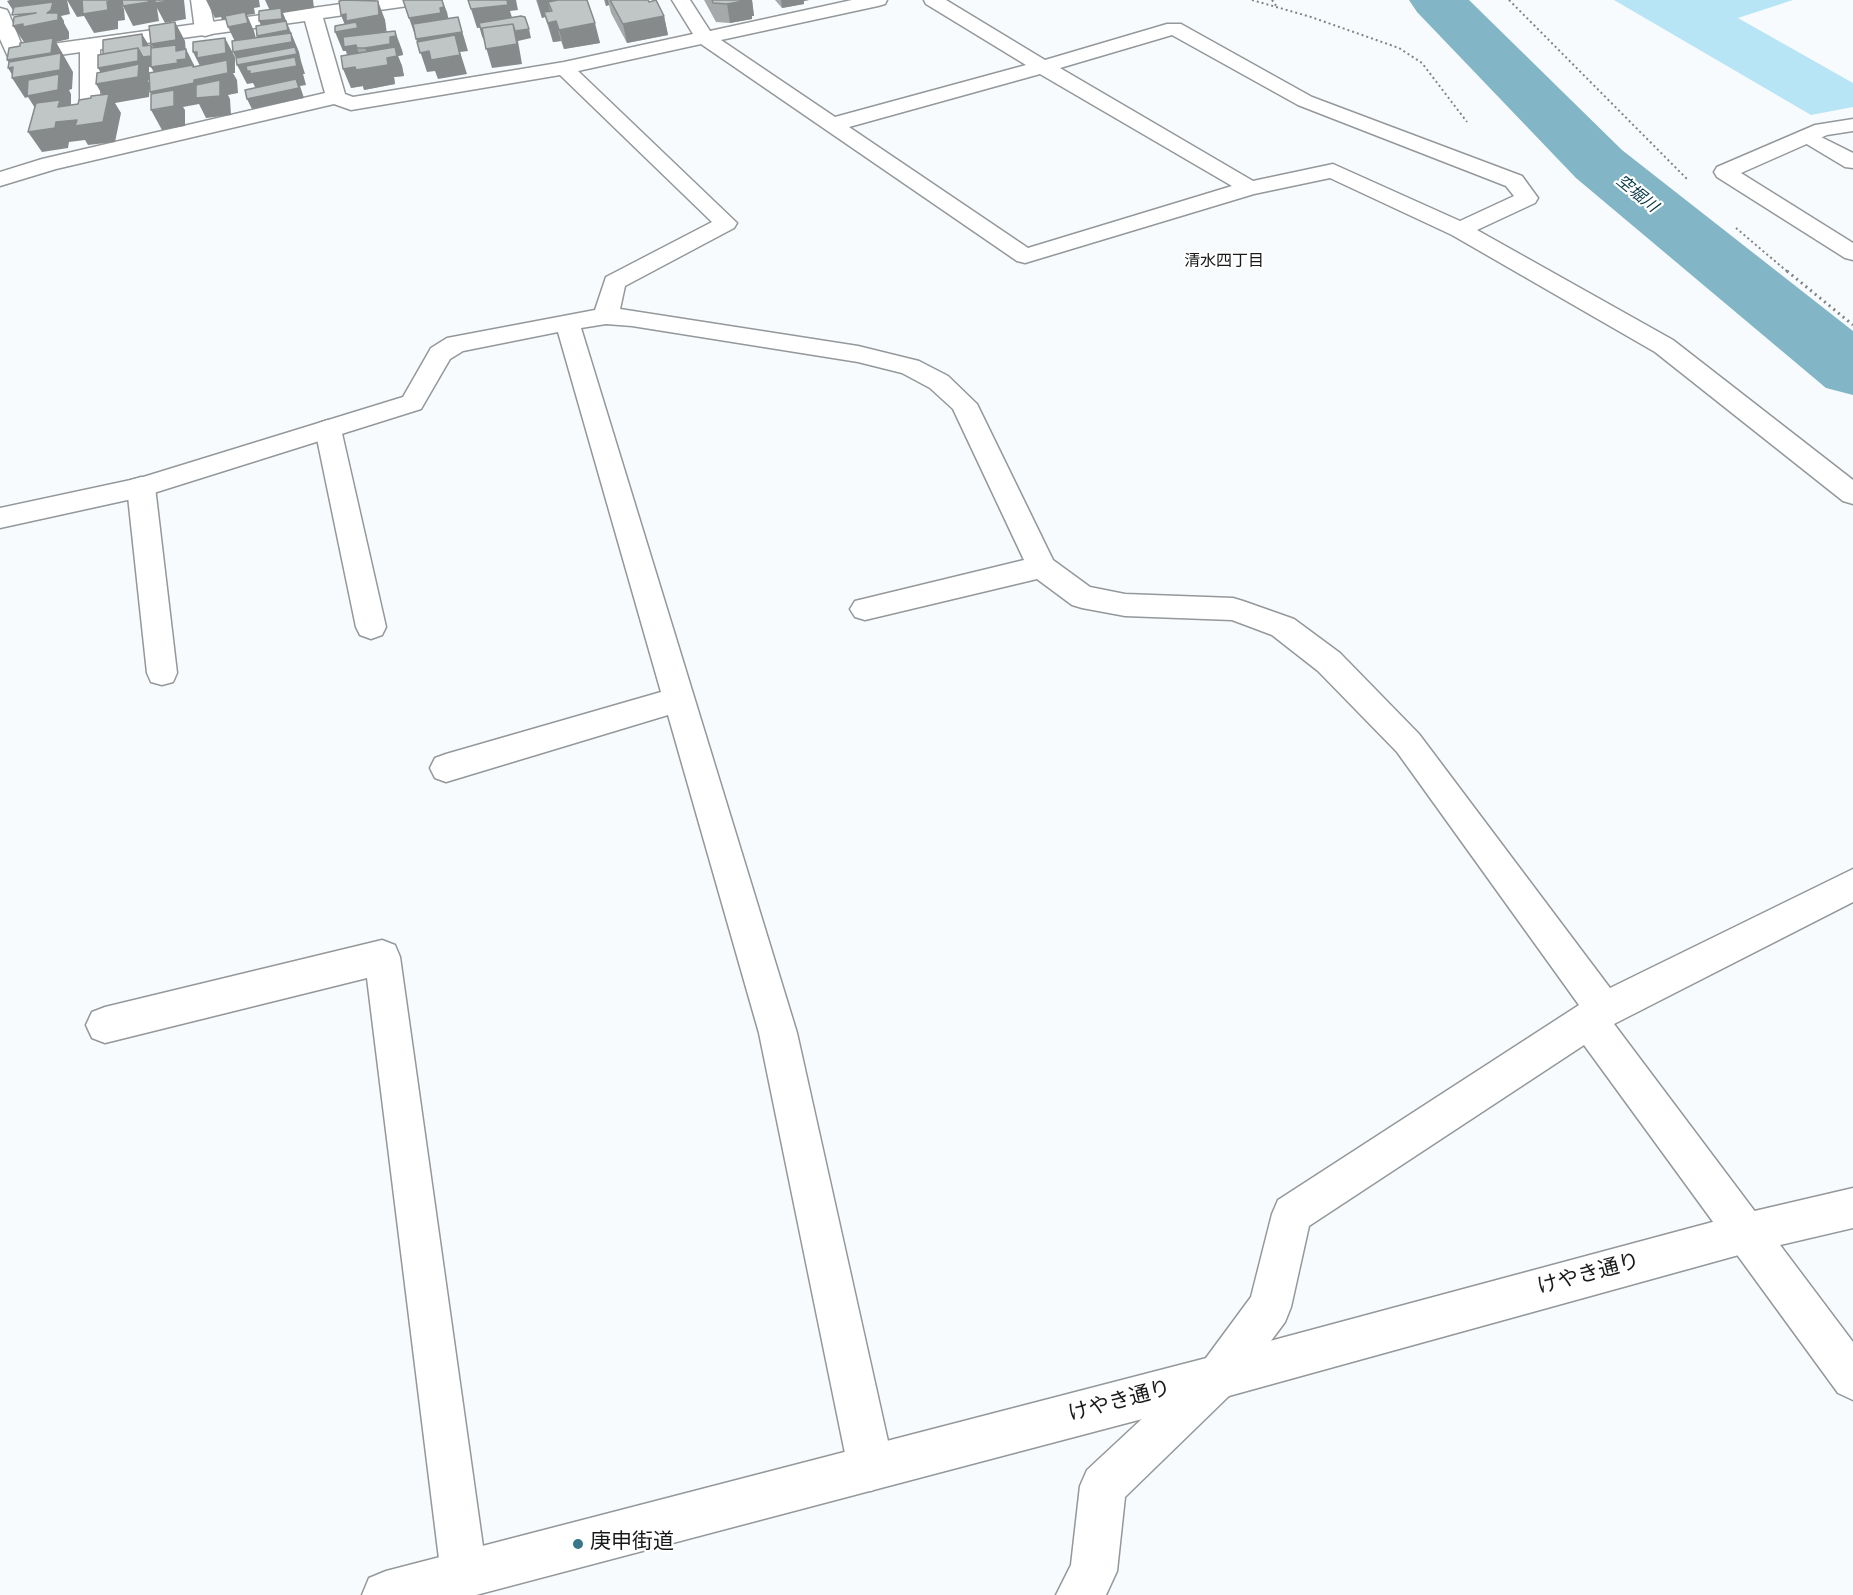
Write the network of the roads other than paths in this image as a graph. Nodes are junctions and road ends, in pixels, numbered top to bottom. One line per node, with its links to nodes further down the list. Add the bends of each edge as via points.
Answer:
1 (200, 0): 9 (street)
2 (408, 0): 6 (street)
3 (681, 0): 10 (street)
4 (878, 0): 10 (street)
5 (933, 0): 12 (street)
6 (349, 5): 8 (street)
7 (0, 14): 11 (street, via 16,55)
8 (313, 15): 9 (street); 14 (street)
9 (205, 30): 11 (street)
10 (705, 38): 13 (street); 16 (street)
11 (90, 45): 15 (street)
12 (1043, 67): 16 (street); 21 (street); 22 (street, via 1173,28 1305,101 1514,181 1527,198)
13 (564, 68): 14 (street, via 351,104); 24 (street, via 726,223 614,282)
14 (336, 97): 20 (street)
15 (90, 110)
16 (831, 125): 21 (street, via 1025,256)
17 (1853, 125): 18 (street, via 1822,129)
18 (1807, 136): 19 (street); 23 (street, via 1725,172)
19 (1853, 162)
20 (0, 179)
21 (1250, 188): 22 (street, via 1333,171)
22 (1460, 230): 28 (street, via 1664,346)
23 (1853, 253)
24 (606, 316): 25 (street); 30 (street, via 858,354 910,367 939,382 964,405)
25 (567, 322): 26 (street, via 456,344 440,354 412,403); 34 (street)
26 (328, 429): 27 (street); 32 (street)
27 (141, 487): 29 (street); 33 (street)
28 (1853, 494)
29 (0, 518)
30 (1042, 567): 31 (street); 37 (street, via 1082,597 1125,605 1233,609 1283,627 1329,662 1408,743)
31 (865, 609)
32 (371, 627)
33 (162, 673)
34 (680, 699): 35 (street); 43 (street, via 778,1033)
35 (446, 768)
36 (1853, 885): 37 (street)
37 (1596, 1016): 40 (street); 41 (street, via 1292,1214 1269,1307)
38 (105, 1025): 44 (street, via 382,957)
39 (1853, 1208): 40 (street, けやき通り)
40 (1746, 1233): 41 (street, けやき通り); 42 (street)
41 (1218, 1377): 43 (street, けやき通り); 46 (street, via 1103,1486 1094,1571)
42 (1853, 1378)
43 (871, 1468): 44 (street, けやき通り)
44 (465, 1575): 45 (street, けやき通り)
45 (386, 1595)
46 (1080, 1595)

